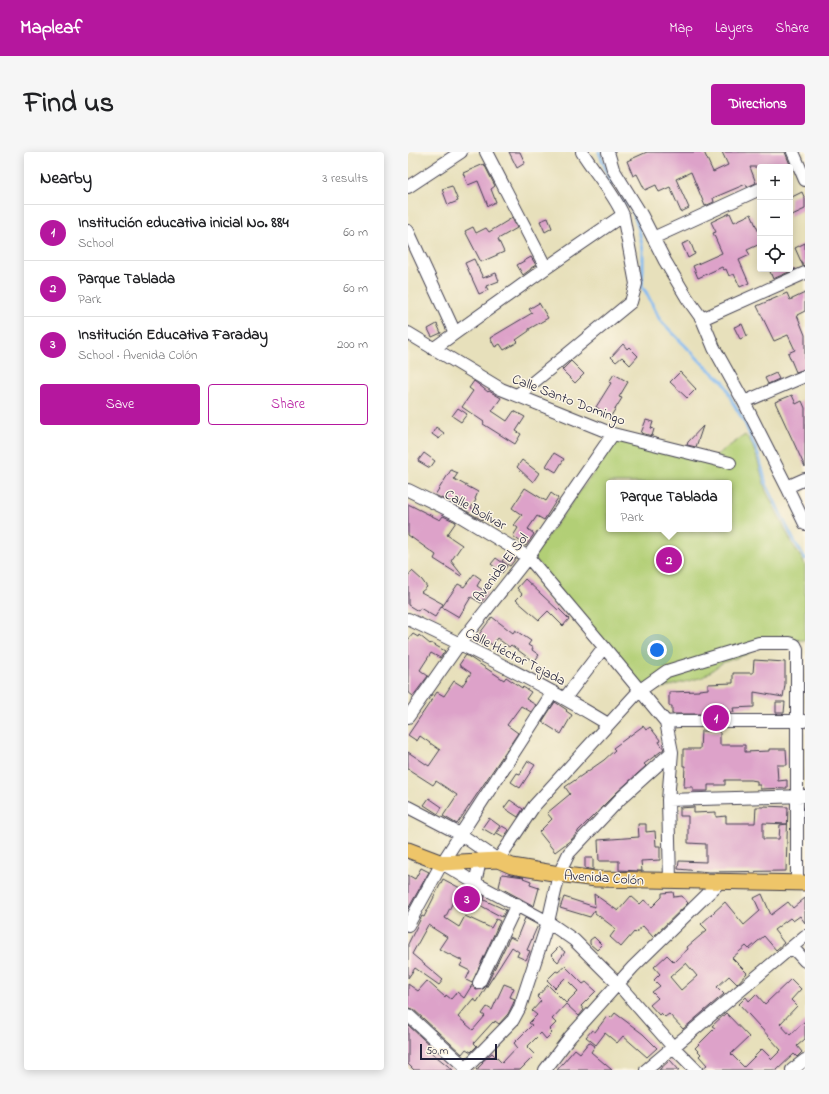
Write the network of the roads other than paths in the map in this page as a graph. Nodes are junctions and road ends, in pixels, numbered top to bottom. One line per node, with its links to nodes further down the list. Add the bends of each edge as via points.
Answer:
1 (462, 152): 7 (street)
2 (486, 152): 12 (street)
3 (582, 152): 9 (street)
4 (793, 152): 6 (street)
5 (610, 153): 11 (street, via 613,170)
6 (800, 173)
7 (408, 187)
8 (757, 190): 11 (street)
9 (623, 215): 12 (street); 19 (street, via 636,284 631,302)
10 (408, 231): 16 (street)
11 (653, 238): 14 (street, via 679,286)
12 (546, 268): 16 (street)
13 (805, 273): 14 (street)
14 (702, 319): 20 (street, via 714,348)
15 (408, 333): 17 (street, Calle Santo Domingo)
16 (455, 333): 17 (street)
17 (433, 349): 19 (street, Calle Santo Domingo, via 502,388)
18 (805, 376): 20 (street)
19 (518, 394): 21 (street, Calle Santo Domingo)
20 (744, 402): 24 (street)
21 (613, 434): 22 (street, Calle Santo Domingo); 27 (street, Avenida El Sol)
22 (730, 463)
23 (805, 479): 24 (street)
24 (787, 487): 26 (street)
25 (408, 490): 27 (street, Calle Bolívar, via 457,514)
26 (805, 524)
27 (528, 557): 29 (street, Avenida El Sol); 30 (street, Calle Bolívar)
28 (408, 619): 29 (street, Calle Héctor Tejada)
29 (460, 643): 32 (street, Calle Héctor Tejada); 34 (street, Avenida El Sol)
30 (604, 646): 31 (street, Calle Bolívar); 33 (street)
31 (639, 691): 36 (street, via 667,671 759,643 790,643 797,649); 37 (street, Calle Bolívar); 38 (street)
32 (553, 692): 33 (street, Calle Héctor Tejada); 43 (street)
33 (565, 698): 38 (street, Calle Héctor Tejada)
34 (412, 703): 35 (street, Avenida El Sol)
35 (408, 717)
36 (801, 721): 37 (street); 40 (street)
37 (666, 722): 39 (street)
38 (608, 724): 45 (street, via 534,806)
39 (672, 752): 41 (street); 48 (street, via 621,798 569,853)
40 (801, 796): 41 (street); 52 (street)
41 (668, 800): 49 (street)
42 (408, 807): 43 (street)
43 (460, 834): 45 (street); 47 (street)
44 (408, 850): 47 (main road, Avenida Colón)
45 (498, 860): 46 (main road, Avenida Colón); 48 (main road, Avenida Colón, via 512,866)
46 (480, 861): 47 (main road, Avenida Colón); 51 (street)
47 (442, 863): 51 (street); 55 (street)
48 (559, 874): 49 (main road, Avenida Colón, via 596,879); 54 (street)
49 (670, 880): 50 (main road, Avenida Colón)
50 (721, 881): 52 (main road, Avenida Colón); 60 (street)
51 (475, 883): 53 (street)
52 (801, 883)
53 (517, 904): 54 (street); 59 (street)
54 (548, 922): 60 (street, via 574,940); 64 (street, via 520,1007 513,1020)
55 (408, 925)
56 (805, 936): 57 (street)
57 (792, 947): 58 (street); 62 (street)
58 (805, 961)
59 (479, 982)
60 (618, 984): 62 (street); 65 (street, via 570,1037)
61 (408, 1015): 64 (street)
62 (673, 1047): 66 (street); 67 (street)
63 (805, 1060): 68 (street)
64 (465, 1069)
65 (545, 1070)
66 (646, 1070)
67 (696, 1070)
68 (792, 1070)

